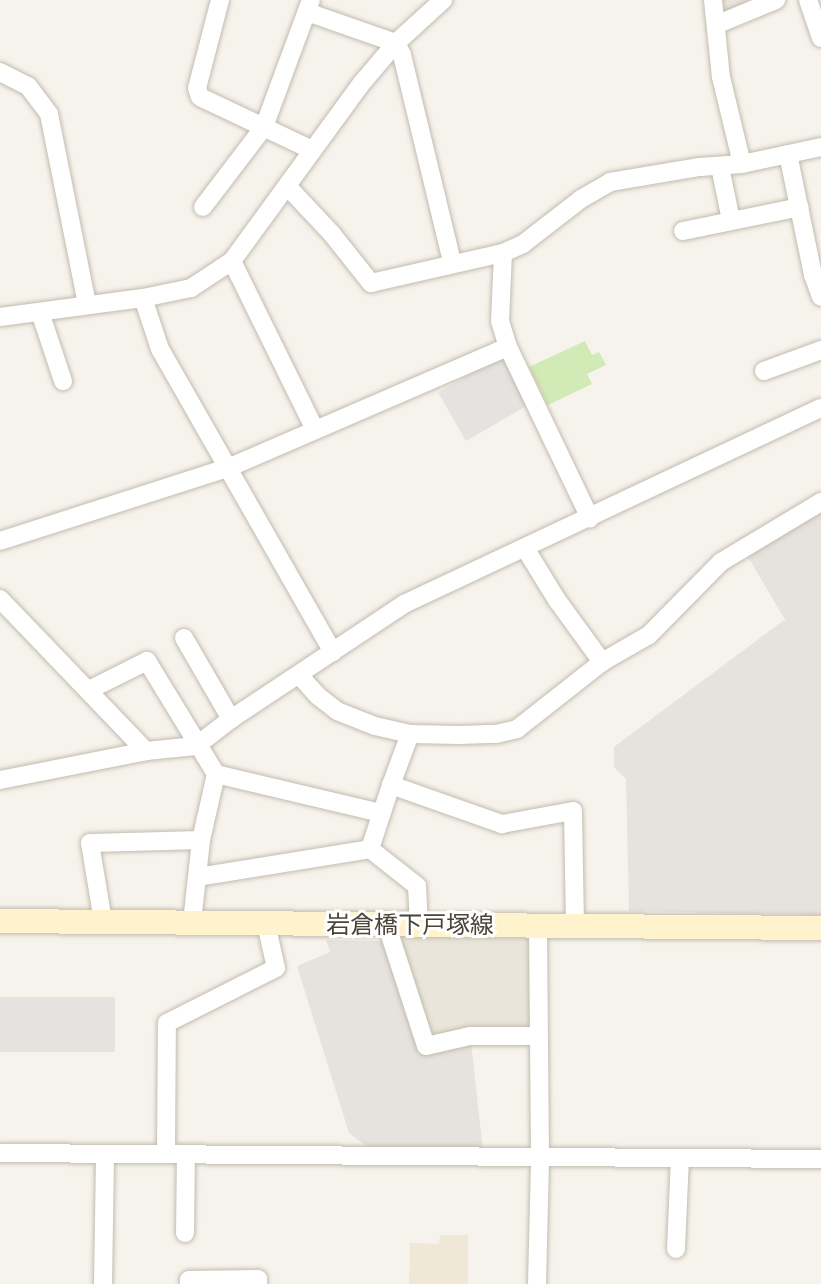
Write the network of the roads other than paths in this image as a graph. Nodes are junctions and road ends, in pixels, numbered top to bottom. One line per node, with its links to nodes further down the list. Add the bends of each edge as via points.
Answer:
1 (220, 0): 11 (street, via 197,88 200,97)
2 (443, 0): 9 (street)
3 (713, 0): 7 (street)
4 (776, 0): 7 (street)
5 (808, 0): 8 (street)
6 (309, 6): 9 (street); 11 (street)
7 (718, 24): 15 (street, via 720,77)
8 (821, 38)
9 (396, 43): 13 (street); 24 (street)
10 (0, 72): 28 (street, via 28,86 49,114)
11 (264, 127): 13 (street); 18 (street)
12 (821, 147): 14 (street)
13 (312, 150): 17 (street)
14 (788, 154): 15 (street); 19 (street)
15 (742, 164): 16 (street)
16 (720, 167): 20 (street); 22 (street, via 610,182 523,244)
17 (287, 186): 23 (street); 24 (street, via 371,283)
18 (203, 207)
19 (800, 207): 20 (street); 25 (street)
20 (732, 220): 21 (street)
21 (684, 231)
22 (503, 253): 24 (street); 31 (street, via 500,321)
23 (232, 261): 27 (street, via 191,288); 36 (street)
24 (452, 262)
25 (817, 275): 26 (street)
26 (821, 297)
27 (143, 298): 28 (street); 37 (street, via 160,349)
28 (87, 304): 29 (street)
29 (40, 312): 30 (street); 34 (street)
30 (0, 317)
31 (508, 347): 36 (street); 39 (street)
32 (821, 350): 33 (street)
33 (764, 372)
34 (63, 381)
35 (821, 408): 39 (street)
36 (315, 430): 37 (street)
37 (228, 468): 40 (street); 44 (street)
38 (821, 502): 45 (street, via 721,562 649,635)
39 (590, 518): 41 (street)
40 (0, 541)
41 (526, 548): 44 (street, via 404,604); 45 (street)
42 (0, 599): 47 (street)
43 (184, 638): 48 (street)
44 (333, 652): 46 (street)
45 (602, 662): 49 (street, via 517,729 496,734)
46 (299, 675): 48 (street); 49 (street, via 337,711)
47 (89, 690): 50 (street, via 147,661); 51 (street)
48 (231, 719): 50 (street)
49 (410, 734): 54 (street)
50 (196, 746): 51 (street); 52 (street)
51 (146, 751): 53 (street)
52 (216, 774): 55 (street); 56 (street)
53 (0, 780)
54 (391, 785): 55 (street); 66 (street, via 502,824 573,811)
55 (381, 813): 57 (street)
56 (201, 840): 58 (street); 60 (street, via 90,843)
57 (370, 849): 58 (street); 64 (street, via 417,887)
58 (198, 877): 61 (street)
59 (0, 921): 60 (street, 岩倉橋下戸塚線)
60 (103, 921): 61 (street, 岩倉橋下戸塚線)
61 (192, 922): 62 (street, 岩倉橋下戸塚線)
62 (266, 924): 63 (street, 岩倉橋下戸塚線); 70 (street, via 276,968 167,1023)
63 (387, 926): 64 (street, 岩倉橋下戸塚線); 68 (street, via 426,1046 470,1036)
64 (419, 926): 65 (street, 岩倉橋下戸塚線)
65 (538, 926): 66 (street, 岩倉橋下戸塚線); 68 (street)
66 (575, 927): 67 (street, 岩倉橋下戸塚線)
67 (821, 928)
68 (538, 1036): 73 (street)
69 (0, 1153): 72 (street)
70 (166, 1154): 71 (street); 72 (street)
71 (186, 1155): 73 (street); 76 (street)
72 (105, 1156): 78 (street)
73 (540, 1157): 74 (street); 81 (street)
74 (680, 1158): 75 (street); 77 (street)
75 (821, 1159)
76 (185, 1233)
77 (676, 1249)
78 (103, 1284)
79 (189, 1284): 80 (street, via 190,1280 258,1279)
80 (258, 1284)
81 (537, 1284)

